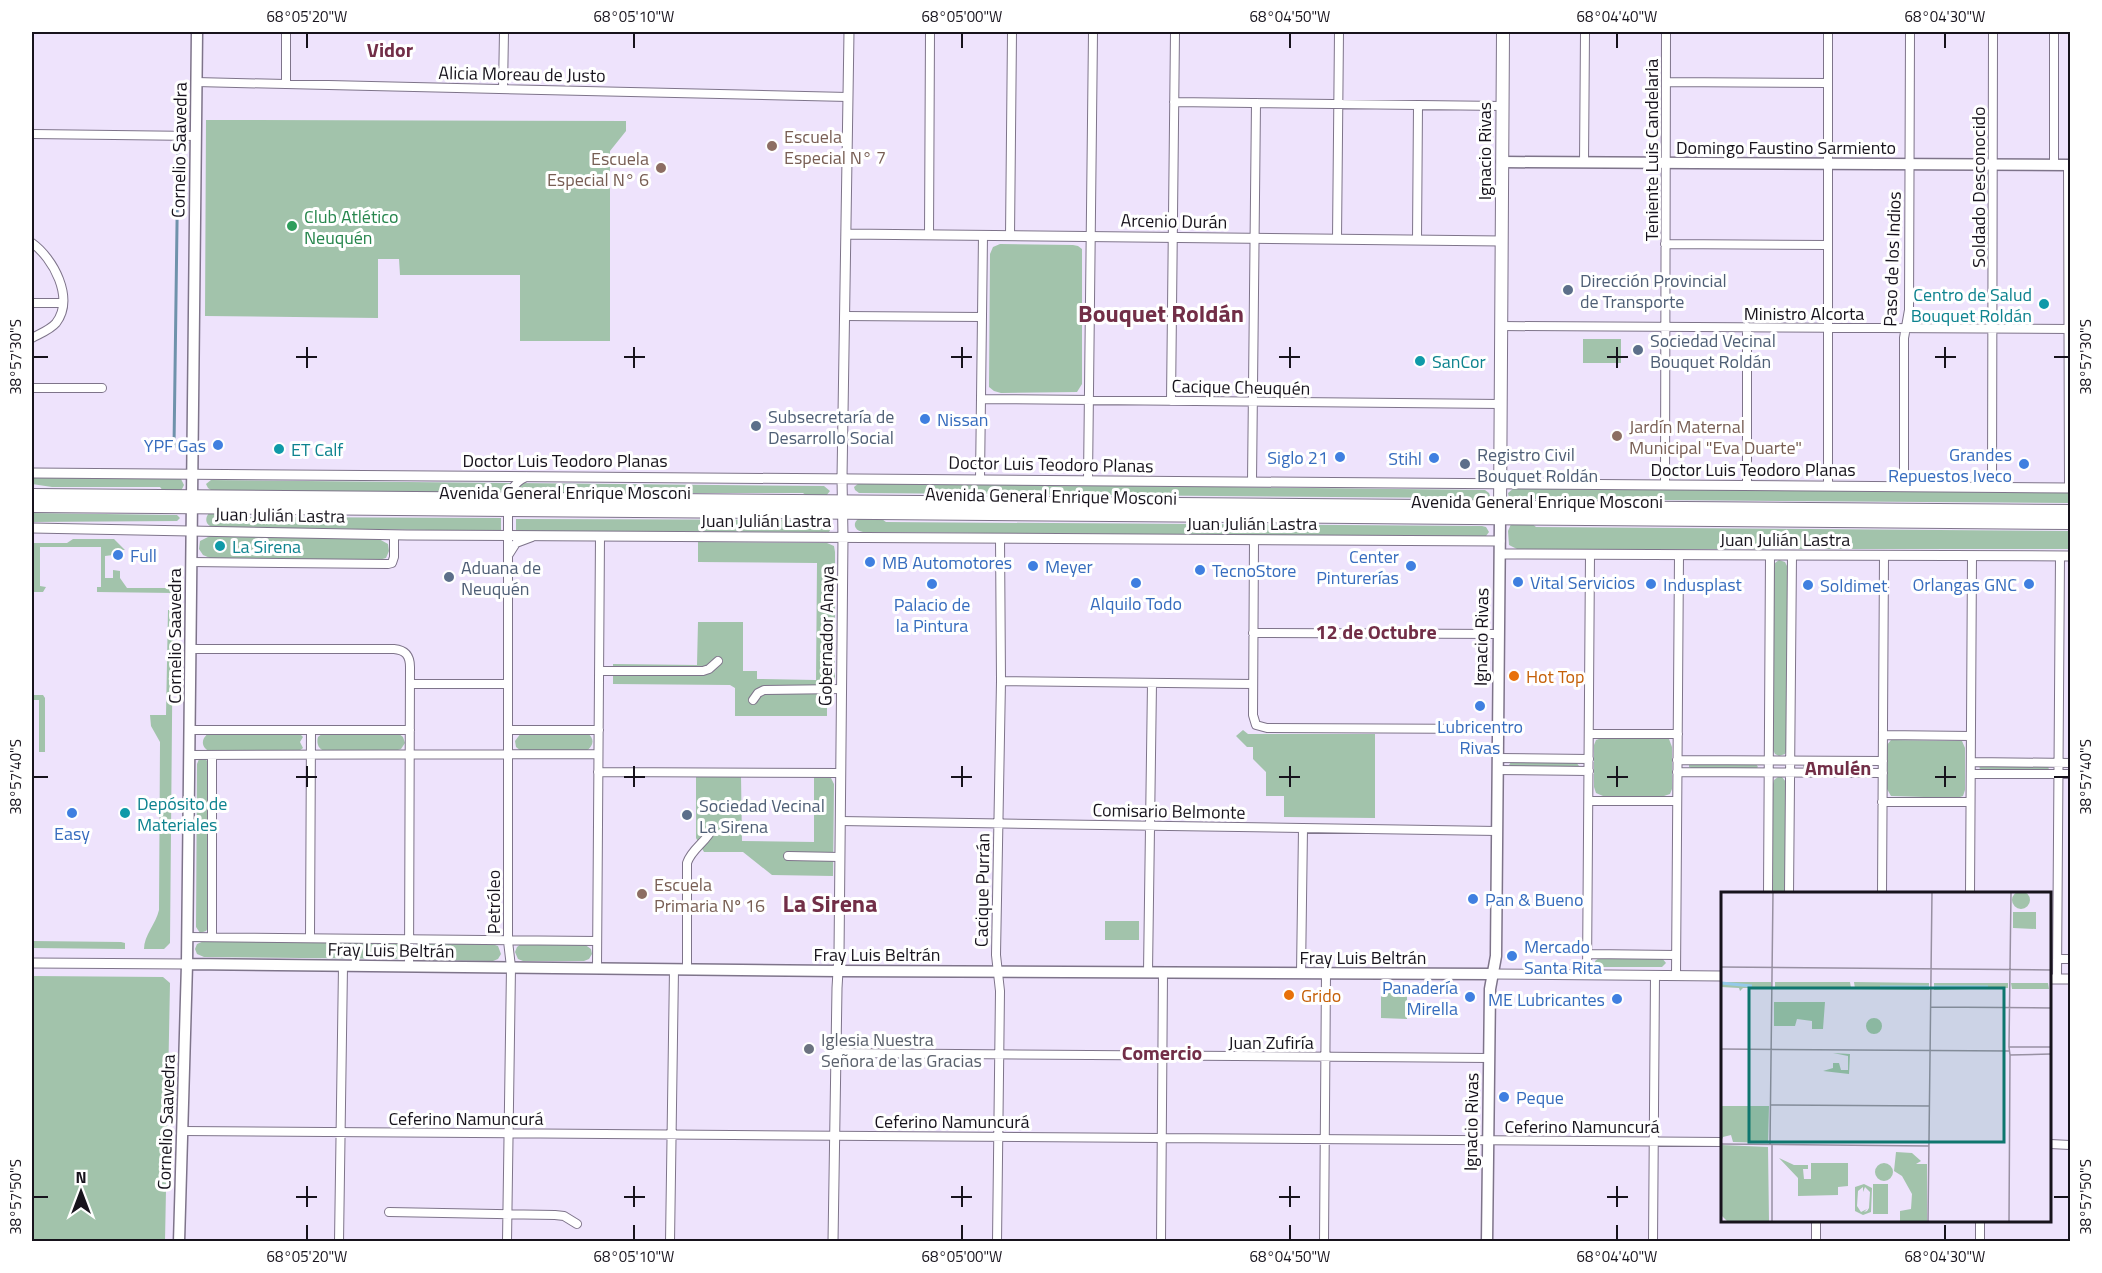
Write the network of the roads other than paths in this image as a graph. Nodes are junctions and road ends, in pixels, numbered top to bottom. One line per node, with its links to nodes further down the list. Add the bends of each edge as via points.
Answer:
1 (196, 32): 17 (main road, Cornelio Saavedra)
2 (286, 32): 20 (street)
3 (504, 32): 21 (street)
4 (849, 32): 22 (street, Gobernador Anaya)
5 (930, 32): 39 (street)
6 (1012, 32): 41 (street)
7 (1093, 32): 42 (street)
8 (1175, 32): 23 (street)
9 (1339, 32): 25 (street)
10 (1503, 32): 27 (main road, Ignacio Rivas)
11 (1585, 32): 31 (street)
12 (1666, 32): 18 (street, Teniente Luis Candelaria)
13 (1828, 32): 19 (street)
14 (1910, 32): 34 (street, Paso de los Indios)
15 (1994, 32): 35 (street, Soldado Desconocido)
16 (2054, 32): 36 (street)
17 (196, 82): 20 (street, Alicia Moreau de Justo); 29 (main road, Cornelio Saavedra)
18 (1666, 82): 19 (street); 32 (street, Teniente Luis Candelaria)
19 (1828, 83): 33 (street)
20 (286, 84): 21 (street, Alicia Moreau de Justo)
21 (503, 89): 22 (street, Alicia Moreau de Justo)
22 (848, 97): 38 (street, Gobernador Anaya)
23 (1174, 102): 24 (street); 43 (street)
24 (1256, 103): 25 (street); 44 (street)
25 (1338, 104): 26 (street); 45 (street)
26 (1418, 105): 27 (street); 46 (street)
27 (1503, 106): 30 (main road, Ignacio Rivas)
28 (32, 134): 29 (street)
29 (195, 136): 71 (main road, Cornelio Saavedra)
30 (1502, 162): 31 (main road, Domingo Faustino Sarmiento); 47 (main road, Ignacio Rivas)
31 (1584, 163): 32 (main road, Domingo Faustino Sarmiento)
32 (1666, 163): 33 (main road, Domingo Faustino Sarmiento); 49 (street, Teniente Luis Candelaria)
33 (1828, 164): 34 (main road, Domingo Faustino Sarmiento); 50 (street)
34 (1910, 164): 35 (main road, Domingo Faustino Sarmiento); 59 (street, Paso de los Indios)
35 (1993, 165): 36 (main road, Domingo Faustino Sarmiento); 60 (street, Soldado Desconocido)
36 (2054, 165): 37 (main road, Domingo Faustino Sarmiento)
37 (2069, 165): 61 (street)
38 (846, 234): 39 (street, Arcenio Durán); 53 (street, Gobernador Anaya)
39 (929, 235): 40 (street, Arcenio Durán)
40 (983, 235): 41 (street, Arcenio Durán); 54 (street)
41 (1010, 236): 42 (street, Arcenio Durán)
42 (1091, 236): 43 (street, Arcenio Durán); 66 (street)
43 (1173, 237): 44 (street, Arcenio Durán); 67 (street)
44 (1255, 238): 45 (street, Arcenio Durán); 68 (street)
45 (1337, 239): 46 (street, Arcenio Durán)
46 (1417, 240): 47 (street, Arcenio Durán)
47 (1502, 241): 55 (main road, Ignacio Rivas)
48 (32, 243): 52 (street, via 45,255 60,280)
49 (1665, 244): 50 (street); 56 (street, Teniente Luis Candelaria)
50 (1828, 246): 58 (street)
51 (32, 303): 52 (street)
52 (62, 303): 62 (street, via 56,322)
53 (845, 316): 54 (street); 73 (street, Gobernador Anaya)
54 (982, 317): 65 (street)
55 (1502, 326): 56 (street, Ministro Alcorta); 69 (main road, Ignacio Rivas)
56 (1665, 327): 57 (street, Ministro Alcorta); 78 (street, Teniente Luis Candelaria)
57 (1747, 327): 58 (street, Ministro Alcorta); 79 (street)
58 (1828, 328): 59 (street, Ministro Alcorta); 80 (street)
59 (1906, 328): 60 (street, Ministro Alcorta); 81 (street, Paso de los Indios)
60 (1992, 329): 61 (street, Ministro Alcorta); 82 (street, Soldado Desconocido)
61 (2070, 329): 84 (street)
62 (32, 338)
63 (32, 388): 64 (street)
64 (102, 388)
65 (981, 399): 66 (street, Cacique Cheuquén); 74 (street)
66 (1089, 400): 67 (street, Cacique Cheuquén); 75 (street)
67 (1171, 401): 68 (street, Cacique Cheuquén)
68 (1253, 402): 69 (street, Cacique Cheuquén); 76 (street)
69 (1501, 404): 77 (main road, Ignacio Rivas)
70 (32, 473): 71 (street, Doctor Luis Teodoro Planas)
71 (192, 474): 72 (street, Doctor Luis Teodoro Planas); 87 (main road, Cornelio Saavedra)
72 (528, 476): 73 (street, Doctor Luis Teodoro Planas); 88 (street, via 514,484)
73 (842, 478): 74 (street, Doctor Luis Teodoro Planas); 90 (street, Gobernador Anaya)
74 (980, 479): 75 (street, Doctor Luis Teodoro Planas)
75 (1088, 480): 76 (street, Doctor Luis Teodoro Planas)
76 (1252, 482): 77 (street, Doctor Luis Teodoro Planas)
77 (1500, 484): 78 (street, Doctor Luis Teodoro Planas); 92 (main road, Ignacio Rivas)
78 (1665, 485): 79 (street, Doctor Luis Teodoro Planas)
79 (1747, 486): 80 (street, Doctor Luis Teodoro Planas)
80 (1828, 486): 81 (street, Doctor Luis Teodoro Planas)
81 (1904, 487): 82 (street, Doctor Luis Teodoro Planas)
82 (1992, 487): 84 (street, Doctor Luis Teodoro Planas)
83 (32, 488): 86 (main road)
84 (2070, 488)
85 (32, 495): 86 (main road, Avenida General Enrique Mosconi)
86 (64, 495): 87 (main road, Avenida General Enrique Mosconi)
87 (192, 502): 88 (main road, Avenida General Enrique Mosconi); 89 (main road, Avenida General Enrique Mosconi); 95 (main road, Cornelio Saavedra)
88 (508, 505): 90 (main road, Avenida General Enrique Mosconi); 97 (street, Petróleo)
89 (32, 506)
90 (843, 507): 92 (main road, Avenida General Enrique Mosconi); 100 (street, Gobernador Anaya)
91 (2070, 511): 92 (main road, Avenida General Enrique Mosconi)
92 (1500, 512): 93 (main road, Avenida General Enrique Mosconi); 103 (main road, Ignacio Rivas)
93 (2070, 523)
94 (32, 528): 95 (street, Juan Julián Lastra)
95 (191, 530): 96 (street, Juan Julián Lastra); 113 (main road, Cornelio Saavedra)
96 (394, 535): 97 (street, Juan Julián Lastra); 113 (street, via 394,559 388,564)
97 (508, 535): 98 (street, Juan Julián Lastra); 112 (street, Petróleo)
98 (538, 536): 99 (street, Juan Julián Lastra); 112 (street, via 516,543)
99 (600, 536): 100 (street, Juan Julián Lastra); 118 (street)
100 (843, 537): 101 (street, Juan Julián Lastra); 124 (street, Gobernador Anaya)
101 (1000, 538): 102 (street, Juan Julián Lastra); 119 (street, Cacique Purrán)
102 (1254, 540): 103 (street, Juan Julián Lastra); 114 (street)
103 (1500, 541): 104 (main road, Ignacio Rivas)
104 (1500, 554): 105 (street, Juan Julián Lastra); 115 (main road, Ignacio Rivas)
105 (1590, 554): 106 (street, Juan Julián Lastra); 132 (street)
106 (1679, 555): 107 (street, Juan Julián Lastra); 133 (street)
107 (1770, 555): 108 (street, Juan Julián Lastra); 145 (street)
108 (1792, 555): 109 (street, Juan Julián Lastra); 146 (street)
109 (1884, 556): 110 (street, Juan Julián Lastra); 134 (street)
110 (1972, 556): 111 (street, Juan Julián Lastra); 135 (street)
111 (2065, 556): 149 (street)
112 (508, 561): 122 (street, Petróleo)
113 (191, 562): 116 (main road, Cornelio Saavedra)
114 (1254, 633): 115 (street); 123 (street)
115 (1499, 634): 126 (main road, Ignacio Rivas)
116 (190, 649): 121 (street, via 394,649 407,654); 127 (main road, Cornelio Saavedra)
117 (718, 661): 118 (street, via 703,671)
118 (599, 671): 131 (street)
119 (1000, 681): 120 (street); 167 (street, Cacique Purrán)
120 (1152, 683): 123 (street); 168 (street)
121 (410, 684): 122 (street); 129 (street)
122 (508, 684): 130 (street, Petróleo)
123 (1253, 684): 126 (street, via 1256,725 1267,728)
124 (842, 689): 125 (street, via 764,690); 154 (street, Gobernador Anaya)
125 (753, 700)
126 (1498, 729): 142 (main road, Ignacio Rivas)
127 (189, 730): 128 (street); 140 (main road, Cornelio Saavedra)
128 (311, 730): 129 (street); 136 (street)
129 (410, 730): 137 (street)
130 (508, 730): 131 (street); 138 (street, Petróleo)
131 (598, 730): 139 (street)
132 (1589, 734): 133 (street); 143 (street)
133 (1678, 734): 144 (street)
134 (1883, 735): 135 (street); 147 (street)
135 (1971, 736): 148 (street)
136 (311, 754): 137 (street); 141 (street); 180 (street)
137 (410, 754): 138 (street); 181 (street)
138 (508, 754): 139 (street); 182 (street, Petróleo)
139 (598, 754): 153 (street)
140 (189, 755): 141 (street); 178 (main road, Cornelio Saavedra)
141 (212, 755): 179 (street)
142 (1498, 758): 143 (street); 151 (main road, Ignacio Rivas)
143 (1589, 759): 152 (street)
144 (1677, 760): 145 (street); 155 (street)
145 (1768, 760): 146 (street); 156 (street)
146 (1790, 760): 147 (street); 157 (street)
147 (1883, 761): 158 (street)
148 (1971, 762): 149 (street); 159 (street)
149 (2059, 763): 150 (street); 160 (street)
150 (2070, 763)
151 (1497, 770): 152 (street); 171 (main road, Ignacio Rivas)
152 (1589, 771): 162 (street)
153 (598, 772): 154 (street); 183 (street)
154 (841, 772): 166 (street, Gobernador Anaya)
155 (1677, 772): 156 (street); 163 (street)
156 (1768, 772): 157 (street); 174 (street)
157 (1790, 772): 158 (street); 175 (street)
158 (1883, 773): 164 (street)
159 (1971, 774): 160 (street); 165 (street)
160 (2059, 774): 161 (street); 186 (street)
161 (2070, 774)
162 (1589, 801): 163 (street); 184 (street)
163 (1677, 801): 185 (street)
164 (1882, 802): 165 (street); 176 (street)
165 (1970, 802): 177 (street)
166 (840, 821): 167 (street, Comisario Belmonte); 173 (street, Gobernador Anaya)
167 (998, 823): 168 (street, Comisario Belmonte); 197 (street, Cacique Purrán)
168 (1150, 826): 170 (street, Comisario Belmonte); 198 (street)
169 (713, 827): 195 (street, via 687,863)
170 (1303, 828): 171 (street, Comisario Belmonte); 200 (street)
171 (1497, 831): 202 (main road, Ignacio Rivas, via 1496,956)
172 (788, 856): 173 (street)
173 (840, 857): 196 (street, Gobernador Anaya)
174 (1768, 892)
175 (1789, 892)
176 (1882, 892)
177 (1970, 892)
178 (187, 937): 179 (street, Fray Luis Beltrán); 189 (main road, Cornelio Saavedra)
179 (212, 937): 180 (street, Fray Luis Beltrán)
180 (310, 938): 181 (street, Fray Luis Beltrán)
181 (409, 939): 182 (street, Fray Luis Beltrán); 191 (street)
182 (508, 940): 183 (street, Fray Luis Beltrán); 192 (street, Petróleo)
183 (597, 941): 193 (street)
184 (1588, 954): 185 (street); 203 (street)
185 (1676, 955): 205 (street)
186 (2057, 959): 187 (street); 207 (street)
187 (2070, 959)
188 (32, 963): 189 (street, Fray Luis Beltrán)
189 (187, 964): 190 (main road, Fray Luis Beltrán); 214 (main road, Cornelio Saavedra)
190 (343, 966): 191 (main road, Fray Luis Beltrán); 215 (street)
191 (409, 967): 192 (main road, Fray Luis Beltrán)
192 (511, 968): 193 (main road, Fray Luis Beltrán); 216 (street, Petróleo)
193 (597, 968): 194 (main road, Fray Luis Beltrán)
194 (674, 969): 195 (main road, Fray Luis Beltrán); 217 (street)
195 (687, 969): 196 (main road, Fray Luis Beltrán)
196 (838, 971): 197 (main road, Fray Luis Beltrán); 209 (street, Gobernador Anaya)
197 (998, 971): 198 (main road, Fray Luis Beltrán); 210 (street, Cacique Purrán)
198 (1148, 972): 199 (main road, Fray Luis Beltrán)
199 (1163, 972): 200 (main road, Fray Luis Beltrán); 211 (street)
200 (1301, 973): 201 (main road, Fray Luis Beltrán)
201 (1326, 973): 202 (main road, Fray Luis Beltrán); 212 (street)
202 (1492, 974): 203 (street, Fray Luis Beltrán); 213 (main road, Ignacio Rivas)
203 (1587, 975): 204 (street, Fray Luis Beltrán)
204 (1655, 975): 205 (street, Fray Luis Beltrán); 223 (street)
205 (1676, 976): 206 (street, Fray Luis Beltrán)
206 (1721, 976)
207 (2053, 979): 208 (street)
208 (2070, 979)
209 (836, 1053): 210 (street, Juan Zufiría); 218 (street, Gobernador Anaya)
210 (999, 1055): 211 (street, Juan Zufiría); 219 (street, Cacique Purrán)
211 (1163, 1056): 212 (street, Juan Zufiría); 220 (street)
212 (1326, 1057): 213 (street, Juan Zufiría); 221 (street)
213 (1489, 1058): 222 (main road, Ignacio Rivas)
214 (182, 1131): 215 (street, Ceferino Namuncurá); 232 (main road, Cornelio Saavedra)
215 (340, 1132): 216 (street, Ceferino Namuncurá); 233 (street)
216 (508, 1133): 217 (street, Ceferino Namuncurá); 228 (street, Petróleo)
217 (671, 1135): 218 (street, Ceferino Namuncurá); 235 (street)
218 (835, 1136): 219 (street, Ceferino Namuncurá); 236 (street, Gobernador Anaya)
219 (998, 1137): 220 (street, Ceferino Namuncurá); 237 (street, Cacique Purrán)
220 (1162, 1138): 221 (street, Ceferino Namuncurá); 238 (street)
221 (1325, 1139): 222 (street, Ceferino Namuncurá); 239 (street)
222 (1488, 1140): 223 (street, Ceferino Namuncurá); 240 (main road, Ignacio Rivas)
223 (1653, 1142): 224 (street, Ceferino Namuncurá); 241 (street)
224 (1721, 1142)
225 (2051, 1144): 226 (street)
226 (2070, 1145)
227 (389, 1212): 228 (street)
228 (507, 1214): 231 (street, via 559,1215); 234 (street, Petróleo)
229 (1816, 1222): 242 (street)
230 (1980, 1222): 243 (street)
231 (577, 1224)
232 (179, 1242)
233 (339, 1242)
234 (507, 1242)
235 (670, 1242)
236 (833, 1242)
237 (998, 1242)
238 (1161, 1242)
239 (1324, 1242)
240 (1487, 1242)
241 (1653, 1242)
242 (1816, 1242)
243 (1980, 1242)

